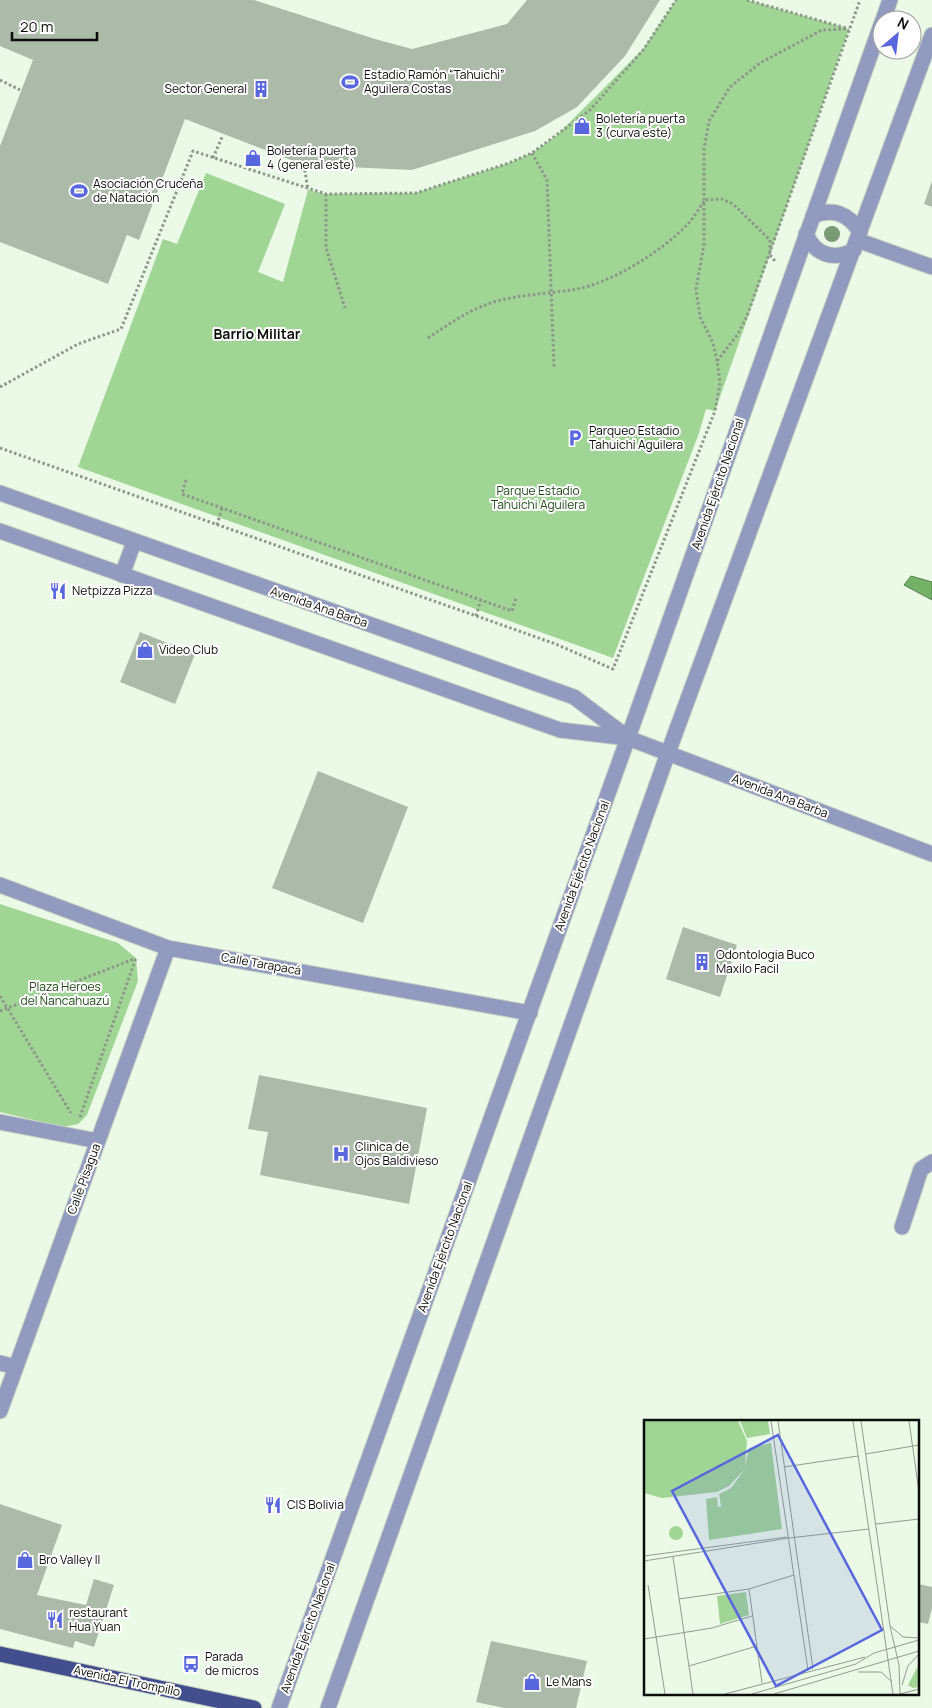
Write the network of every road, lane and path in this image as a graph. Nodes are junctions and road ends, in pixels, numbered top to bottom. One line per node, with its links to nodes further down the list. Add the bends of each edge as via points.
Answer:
1 (676, 0): 10 (path, via 644,49 590,110)
2 (748, 0): 4 (path)
3 (860, 0): 4 (path)
4 (849, 29): 15 (path, via 822,30 760,64 730,87 709,121 704,149); 19 (path)
5 (932, 35): 18 (street)
6 (872, 49): 16 (street, Avenida Ejército Nacional)
7 (0, 80): 8 (path)
8 (20, 90)
9 (223, 135): 11 (path)
10 (532, 153): 14 (path, via 416,193); 21 (path, via 547,180)
11 (213, 158): 13 (path); 26 (path, via 193,151 121,329 78,344)
12 (304, 165): 13 (path)
13 (308, 190): 14 (path)
14 (326, 194): 22 (path, via 326,248)
15 (705, 200): 19 (path, via 733,204 770,240); 21 (path, via 688,224 642,260 578,289); 24 (path, via 704,244 696,289 700,317 713,343)
16 (813, 216): 17 (street, Avenida Ejército Nacional); 18 (street, via 831,211 849,217)
17 (806, 234): 18 (street, via 810,243 826,255 845,255); 38 (street, Avenida Ejército Nacional)
18 (857, 241): 20 (street); 39 (street)
19 (770, 255): 24 (path, via 738,334)
20 (932, 267)
21 (551, 292): 23 (path, via 494,302 469,311); 25 (path)
22 (345, 308)
23 (428, 338)
24 (717, 361): 37 (path, via 720,383 715,411 613,669 553,643)
25 (554, 366)
26 (0, 387)
27 (0, 448): 31 (path)
28 (186, 480): 30 (path, via 182,494)
29 (0, 493): 33 (street, Avenida Ana Barba)
30 (222, 508): 31 (path); 36 (path)
31 (217, 525): 37 (path)
32 (0, 531): 34 (street, Avenida Ana Barba)
33 (134, 542): 34 (street); 38 (street, Avenida Ana Barba, via 574,697)
34 (122, 575): 38 (street, Avenida Ana Barba, via 560,730)
35 (516, 598): 36 (path, via 512,611)
36 (481, 599): 37 (path)
37 (476, 616)
38 (628, 738): 39 (street, Avenida Ana Barba); 47 (street, Avenida Ejército Nacional)
39 (668, 753): 40 (street, Avenida Ana Barba); 58 (street)
40 (932, 854)
41 (0, 885): 42 (street, Calle Tarapacá)
42 (168, 948): 43 (path); 47 (street, Calle Tarapacá); 49 (street, Calle Pisagua)
43 (136, 958): 45 (path); 45 (path, via 78,1124)
44 (0, 996): 45 (path)
45 (8, 1008): 46 (path)
46 (0, 1011)
47 (530, 1013): 57 (street, Avenida Ejército Nacional)
48 (0, 1122): 49 (street)
49 (98, 1141): 53 (street, Calle Pisagua)
50 (932, 1162): 51 (street, via 921,1169)
51 (902, 1227)
52 (0, 1363): 53 (street)
53 (16, 1366): 54 (street, Calle Pisagua)
54 (0, 1411)
55 (0, 1654): 56 (main road, Avenida El Trompillo)
56 (254, 1708)
57 (279, 1708)
58 (328, 1708)

